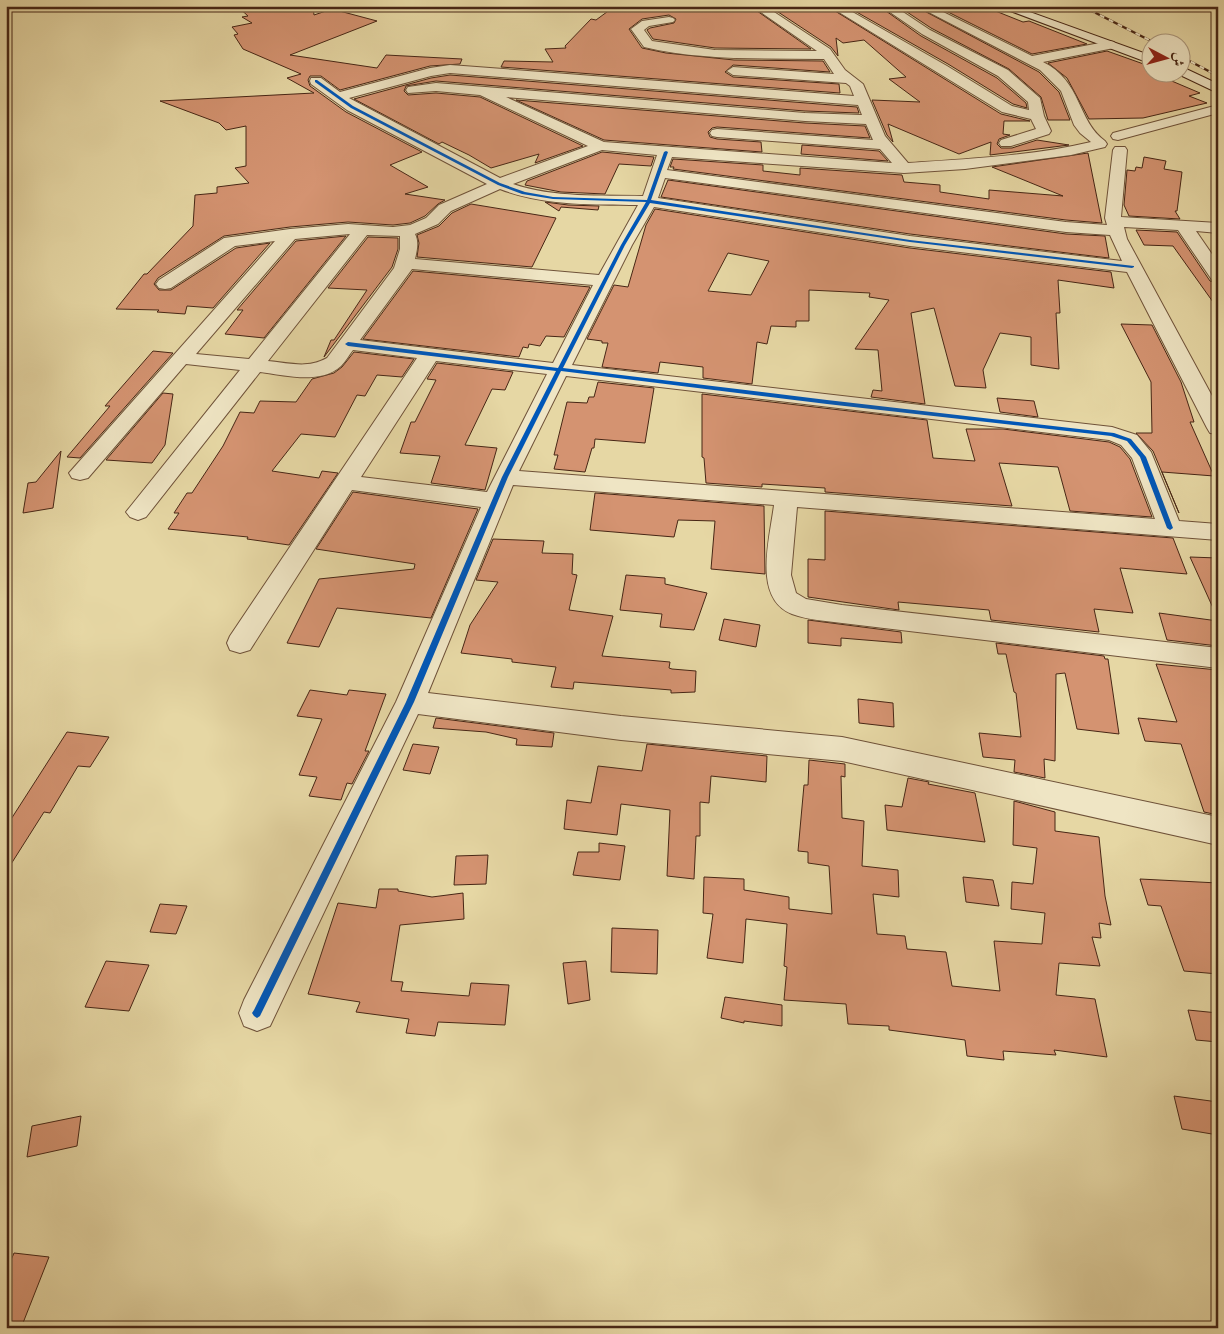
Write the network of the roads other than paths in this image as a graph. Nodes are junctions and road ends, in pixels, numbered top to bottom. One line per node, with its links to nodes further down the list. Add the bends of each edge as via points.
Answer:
1 (757, 6): 8 (street)
2 (834, 6): 22 (street, via 1006,109)
3 (886, 6): 22 (street, via 926,32 1003,73 1035,101)
4 (922, 6): 10 (street)
5 (1002, 6): 7 (street)
6 (669, 20): 8 (street, via 646,23 637,29 648,44 664,48 722,54)
7 (1110, 45): 9 (street); 10 (street)
8 (828, 55): 13 (street)
9 (1142, 56)
10 (1032, 60): 27 (street, via 1059,80 1069,94 1082,128)
11 (723, 70): 13 (street)
12 (1192, 76): 15 (street)
13 (848, 79): 18 (street, via 856,84)
14 (316, 81): 17 (street)
15 (1218, 88)
16 (485, 92): 19 (street, via 417,88); 21 (street); 31 (street)
17 (338, 97): 18 (street, via 450,69 691,82); 19 (street)
18 (863, 101): 24 (street)
19 (352, 107): 35 (street)
20 (1218, 109): 28 (street)
21 (723, 111): 24 (street); 26 (street)
22 (1037, 116): 25 (street)
23 (1218, 117): 28 (street)
24 (872, 120): 30 (street, via 878,137)
25 (1044, 131): 27 (street, via 1059,138); 29 (street)
26 (717, 133): 30 (street); 32 (street)
27 (1098, 142): 28 (street); 34 (street, via 1071,151)
28 (1123, 142): 38 (street, via 1113,218)
29 (1006, 143)
30 (885, 145): 34 (street)
31 (601, 146): 33 (street); 35 (street)
32 (705, 155): 33 (street); 34 (street)
33 (662, 163): 36 (street); 38 (street, via 1066,227)
34 (904, 168)
35 (499, 184): 36 (street, via 524,194 553,198); 41 (street, via 445,208 432,220 414,229)
36 (649, 201): 44 (street, via 910,241); 46 (street)
37 (1183, 225): 38 (street); 39 (street); 45 (street)
38 (1116, 227): 44 (street)
39 (1218, 228)
40 (362, 230): 41 (street); 42 (street); 51 (street)
41 (405, 230): 43 (street, via 409,238)
42 (290, 234): 47 (street, via 230,242); 50 (street)
43 (405, 263): 46 (street); 48 (street)
44 (1132, 267): 53 (street)
45 (1218, 276)
46 (604, 282): 52 (street)
47 (165, 284)
48 (348, 344): 49 (street); 51 (street, via 334,362 320,370)
49 (430, 354): 52 (street); 56 (street)
50 (181, 358): 51 (street); 54 (street)
51 (256, 366): 59 (street)
52 (559, 370): 55 (street); 60 (street, via 1112,434 1129,440 1143,457)
53 (1218, 428)
54 (80, 473)
55 (505, 476): 57 (street); 58 (street)
56 (346, 482): 58 (street); 62 (street)
57 (786, 498): 60 (street); 63 (street, via 778,575 785,598 800,607)
58 (495, 501): 64 (street)
59 (138, 512)
60 (1170, 528): 61 (street)
61 (1218, 532)
62 (240, 643)
63 (1218, 658)
64 (410, 702): 65 (street, via 621,728 842,749); 66 (street)
65 (1218, 831)
66 (257, 1013)

